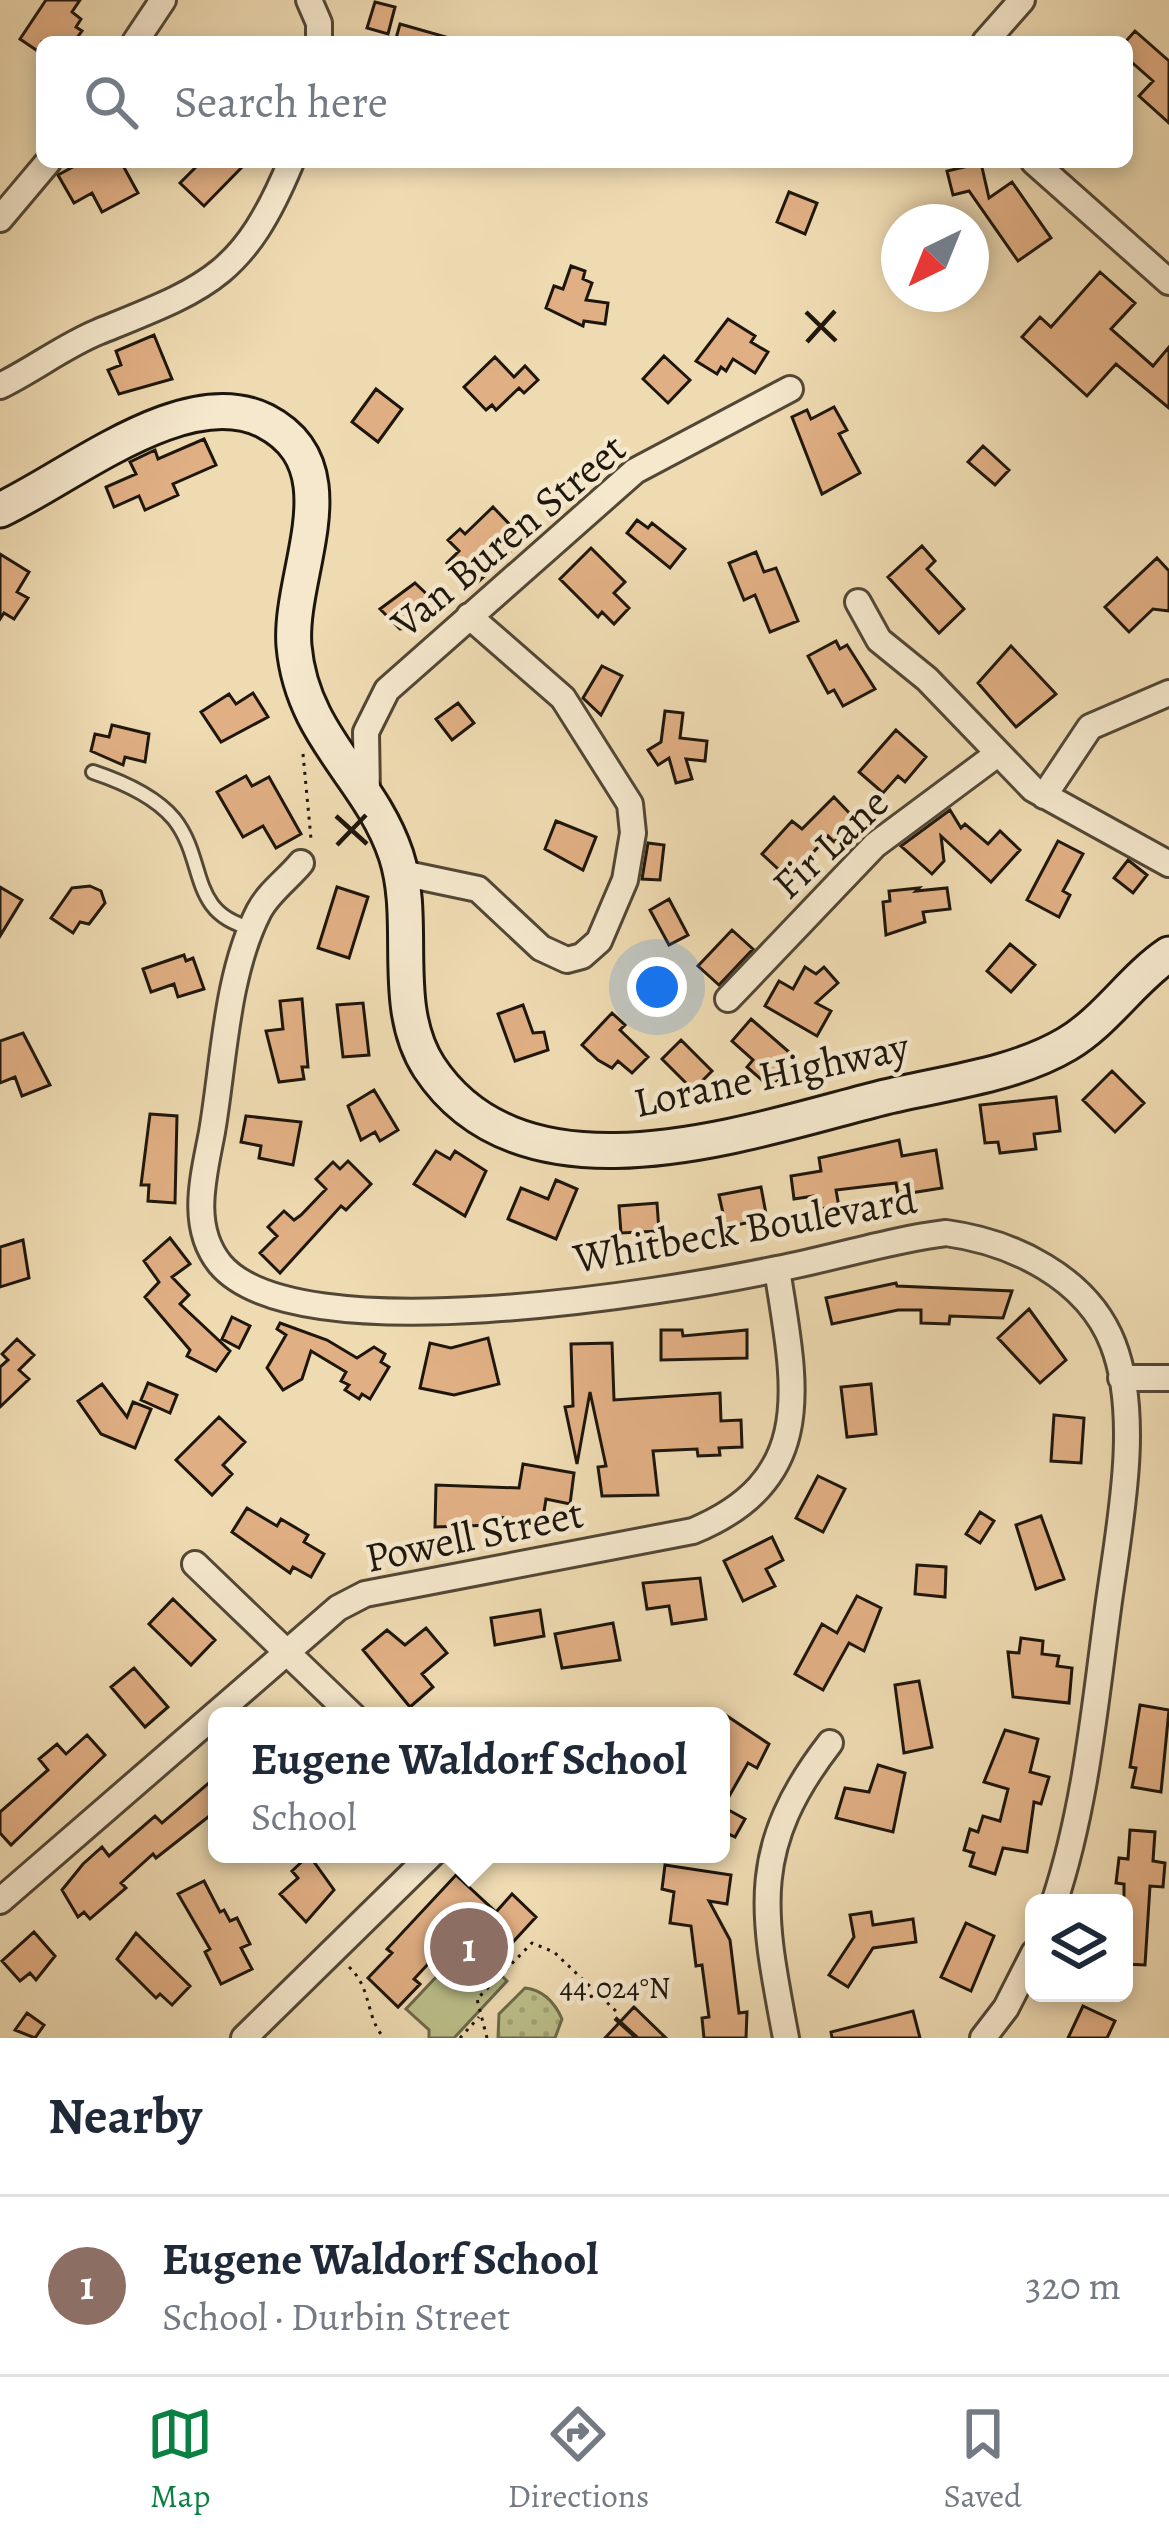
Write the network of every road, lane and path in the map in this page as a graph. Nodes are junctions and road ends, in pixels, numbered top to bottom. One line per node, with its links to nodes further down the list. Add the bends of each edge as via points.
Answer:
1 (163, 0): 4 (street)
2 (309, 0): 5 (street)
3 (1022, 0): 6 (street)
4 (139, 36)
5 (319, 36)
6 (990, 36)
7 (43, 168): 10 (street)
8 (288, 168): 12 (street, via 258,228 220,274 185,299 93,334)
9 (1040, 168): 11 (street)
10 (0, 219)
11 (1169, 282)
12 (0, 386)
13 (790, 389): 16 (street, Van Buren Street, via 635,471)
14 (0, 509): 22 (street, Lorane Highway, via 192,413 222,410 269,423 301,455 313,495 293,614 307,703)
15 (858, 602): 19 (street, via 879,640)
16 (469, 616): 22 (street, Van Buren Street, via 374,707 364,747); 25 (street, via 568,704 634,815 625,880 611,920 575,960 541,948 478,889)
17 (1169, 693): 21 (street, via 1090,728)
18 (298, 740): 23 (path, via 313,821)
19 (996, 755): 21 (street); 28 (street, Fir Lane, via 875,845)
20 (93, 772): 26 (lane, via 167,812 211,907)
21 (1044, 796): 24 (street)
22 (368, 803): 25 (street, Lorane Highway)
23 (301, 863): 26 (street, Whitbeck Boulevard)
24 (1169, 865)
25 (401, 873): 27 (street, Lorane Highway, via 408,995 425,1061 486,1119 586,1150 688,1146 1037,1058 1087,1031)
26 (252, 928): 29 (street, Whitbeck Boulevard, via 201,1207 211,1251 244,1285 296,1304 420,1313 653,1292)
27 (1169, 954)
28 (728, 999)
29 (777, 1269): 30 (street, Whitbeck Boulevard, via 908,1237 988,1239 1027,1255 1098,1316); 33 (street, Powell Street, via 793,1421 781,1458 727,1517 693,1531 365,1594)
30 (1121, 1378): 31 (street); 39 (street, Whitbeck Boulevard, via 1125,1477 1084,1793)
31 (1169, 1378)
32 (195, 1564): 33 (street)
33 (286, 1651): 34 (street, Powell Street); 35 (street)
34 (222, 1707)
35 (344, 1707)
36 (208, 1719): 40 (street, Powell Street)
37 (830, 1743): 49 (street, via 783,1823 764,1906)
38 (423, 1863): 41 (street)
39 (1056, 1894)
40 (0, 1901)
41 (332, 1952): 45 (street); 46 (path, via 363,1980)
42 (1025, 1971): 50 (street)
43 (619, 2014): 44 (path, via 539,1943 523,1948 478,1996)
44 (480, 2015): 47 (path); 48 (path)
45 (244, 2038)
46 (384, 2038)
47 (460, 2038)
48 (487, 2038)
49 (786, 2038)
50 (982, 2038)

